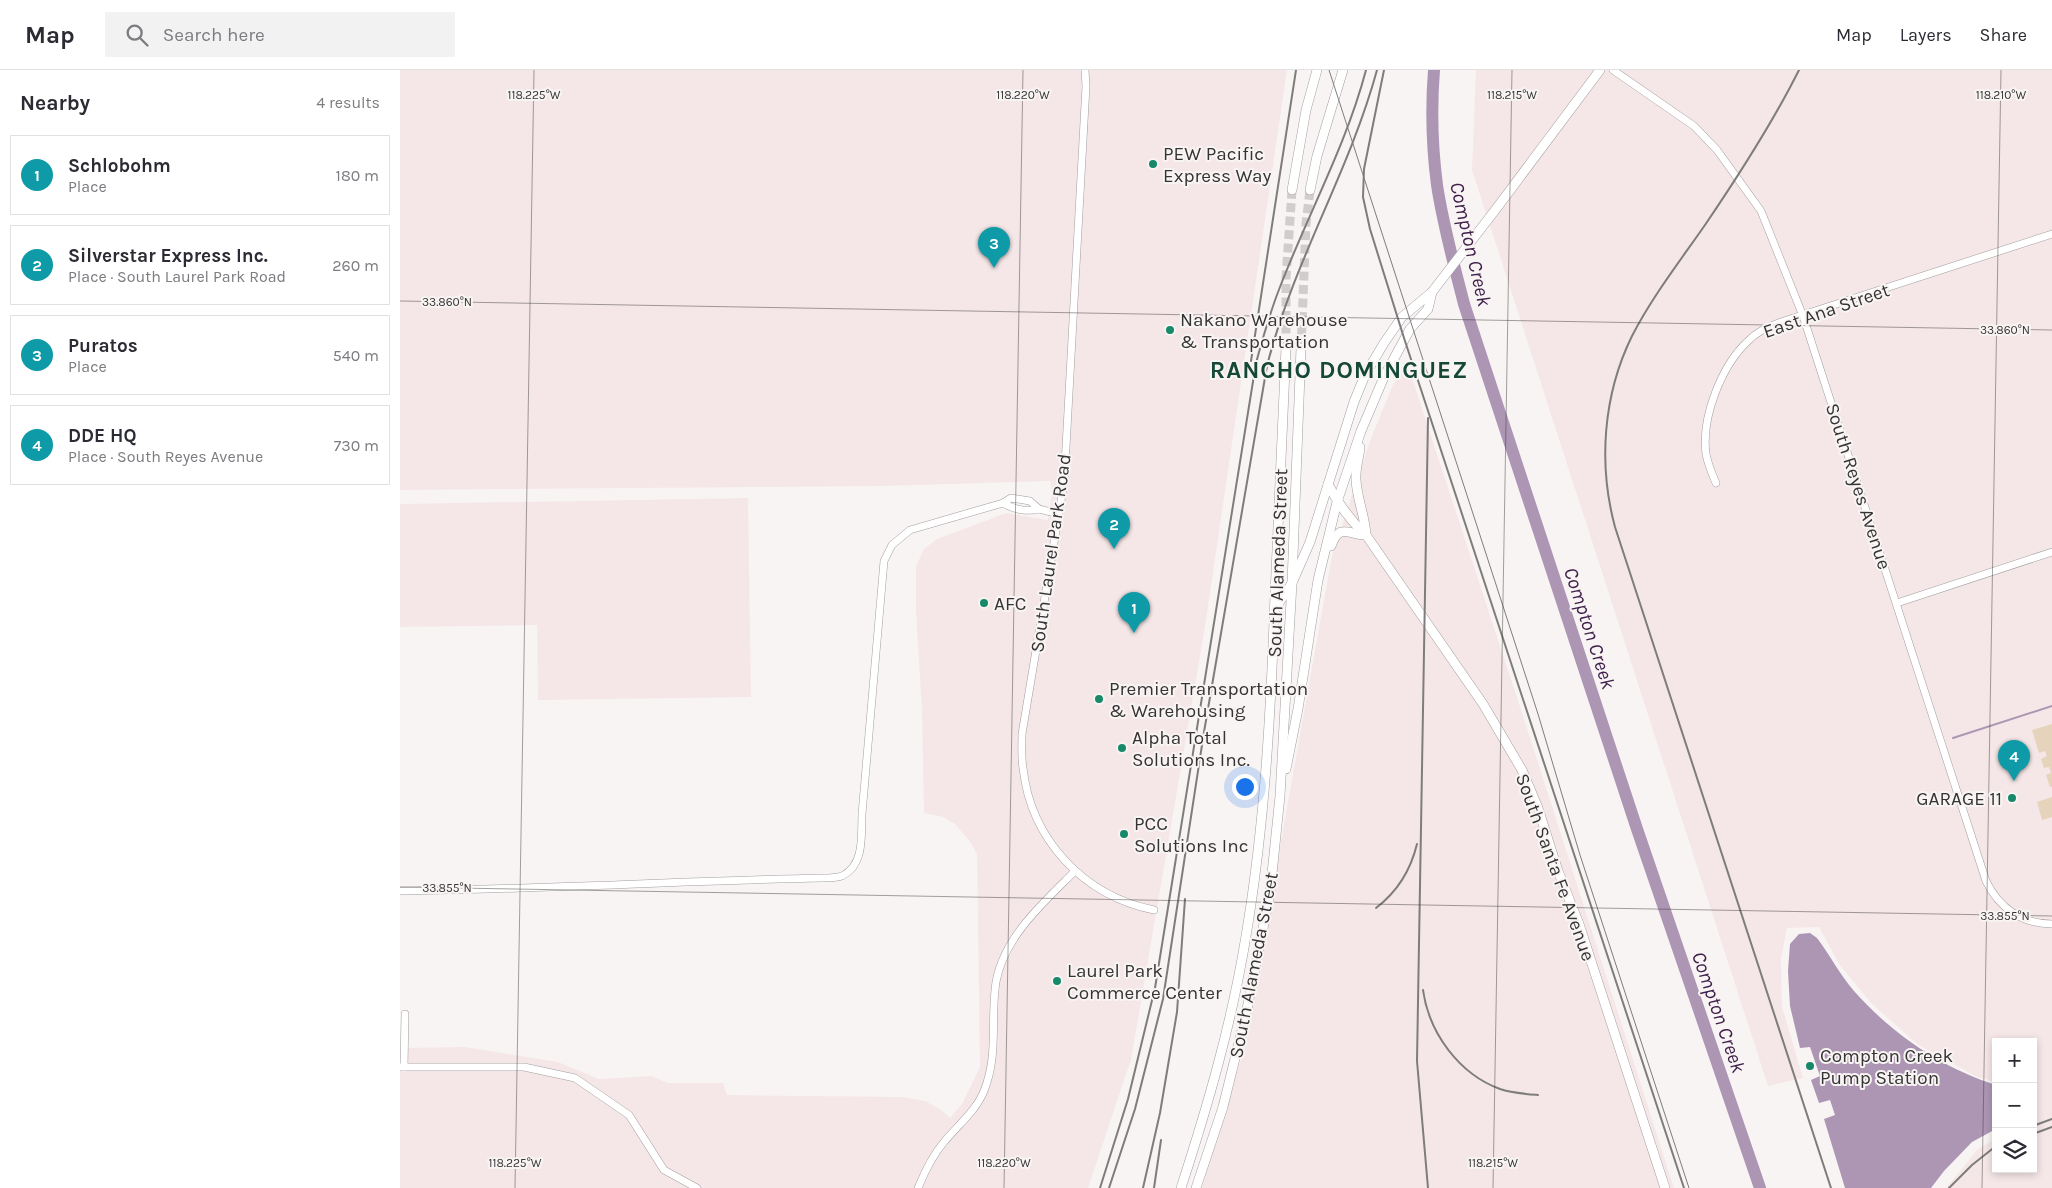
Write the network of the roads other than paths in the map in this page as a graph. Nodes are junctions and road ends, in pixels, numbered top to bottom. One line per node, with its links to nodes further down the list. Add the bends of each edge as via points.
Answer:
1 (1085, 70): 19 (street, South Laurel Park Road, via 1080,222 1064,483)
2 (1317, 70): 6 (main road, via 1306,110)
3 (1343, 70): 7 (main road)
4 (1600, 70): 9 (main road)
5 (1613, 70): 10 (street, South Reyes Avenue, via 1694,126 1737,176 1761,211)
6 (1292, 190)
7 (1310, 190)
8 (2052, 234): 10 (street, East Ana Street)
9 (1432, 292): 13 (main road, via 1402,317); 14 (main road, via 1428,309 1410,329)
10 (1802, 316): 16 (street, East Ana Street, via 1757,333 1742,346 1725,371 1713,399 1706,428 1706,454); 24 (street, South Reyes Avenue)
11 (1286, 347): 25 (main road, South Alameda Street)
12 (1301, 348): 23 (main road, South Alameda Street)
13 (1368, 370): 14 (main road); 17 (main road, via 1354,402)
14 (1384, 377): 15 (main road)
15 (1361, 431): 18 (main road); 20 (main road, via 1356,478)
16 (1716, 483)
17 (1328, 484): 18 (main road, South Santa Fe Avenue); 23 (main road, via 1310,542)
18 (1338, 502): 20 (main road, South Santa Fe Avenue); 22 (main road)
19 (1059, 514): 27 (street, South Laurel Park Road, via 1022,734 1023,768 1030,799 1043,831); 28 (street, via 1009,507 1004,503 910,530 892,545 884,561 861,850 852,868 841,876 516,890)
20 (1366, 535): 22 (main road, via 1345,531 1336,535); 37 (main road, South Santa Fe Avenue, via 1483,704 1522,770 1579,924)
21 (2052, 552): 24 (street)
22 (1318, 580): 26 (main road, via 1298,709)
23 (1292, 583): 25 (main road); 26 (main road, South Alameda Street)
24 (1897, 603): 30 (street, South Reyes Avenue, via 1989,886 1998,900 2016,915)
25 (1275, 610): 35 (main road, South Alameda Street, via 1265,793 1246,936 1232,1012 1211,1094)
26 (1280, 796): 36 (main road, South Alameda Street, via 1270,892 1248,1006 1223,1108)
27 (1074, 872): 29 (street, South Laurel Park Road, via 1100,891 1126,903); 34 (street, via 1034,913 1001,964 996,983 994,1052 984,1094 932,1157)
28 (400, 891)
29 (1154, 910)
30 (2052, 924)
31 (405, 1014): 32 (street)
32 (402, 1067): 33 (street, via 524,1066 575,1078 629,1115 664,1170)
33 (697, 1188)
34 (918, 1188)
35 (1181, 1188)
36 (1196, 1188)
37 (1665, 1188)

